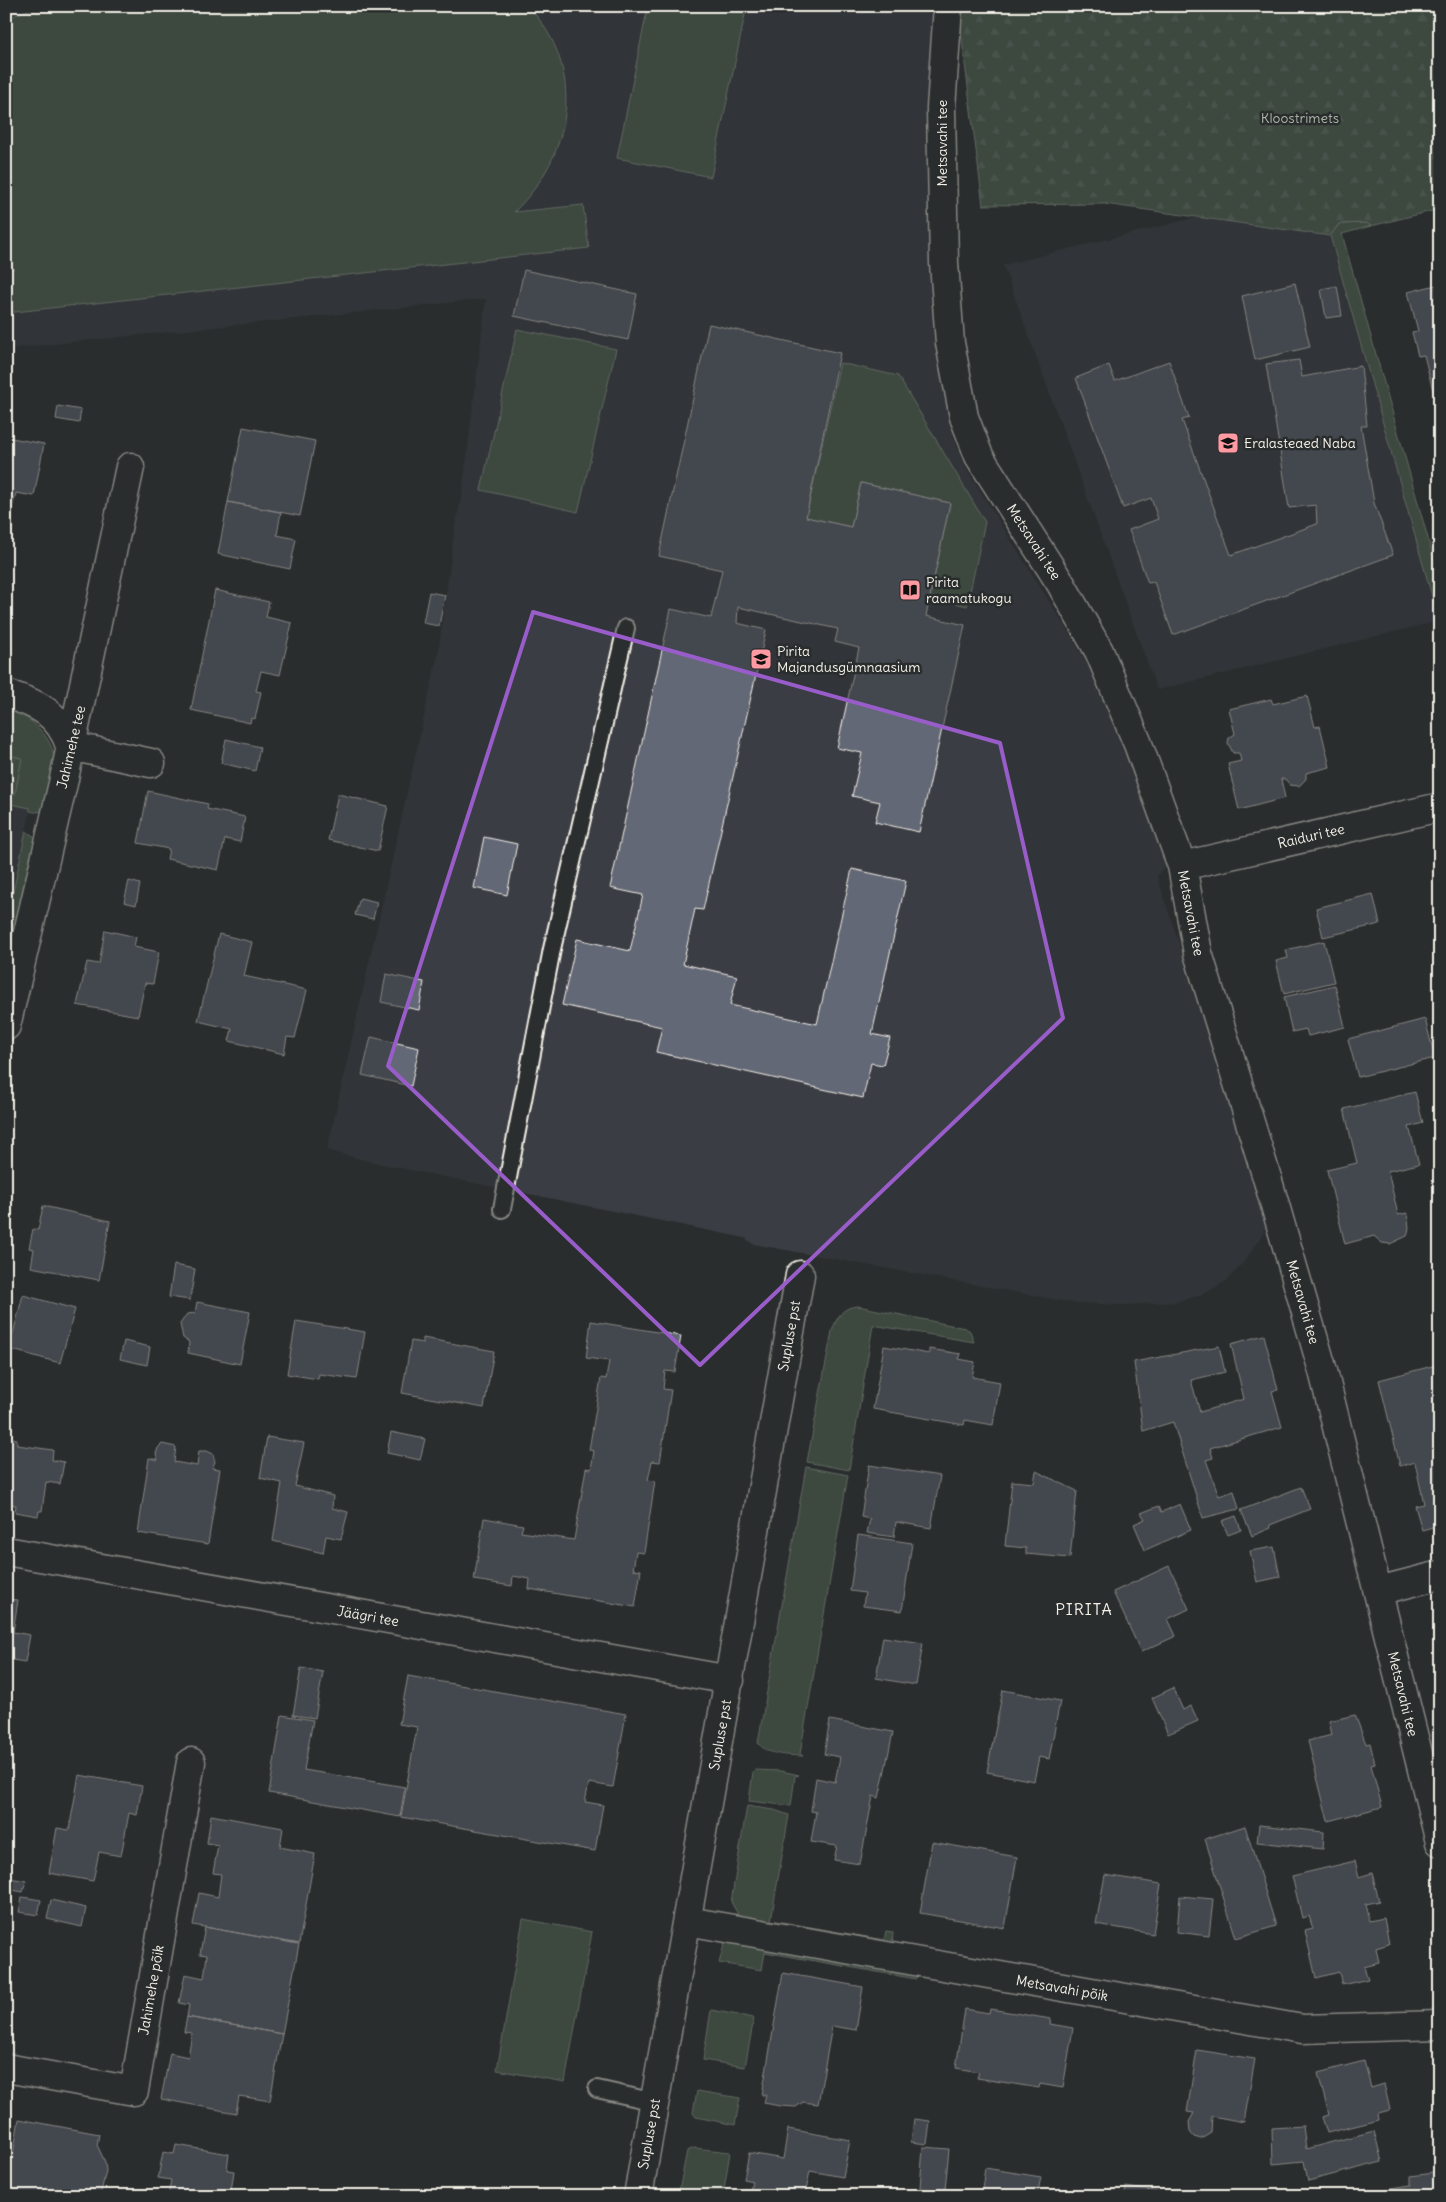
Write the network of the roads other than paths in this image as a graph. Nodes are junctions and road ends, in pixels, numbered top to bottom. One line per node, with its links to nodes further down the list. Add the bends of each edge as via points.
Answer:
1 (948, 6): 8 (street, Metsavahi tee, via 941,108 944,273 950,343 964,417 987,470 1061,584 1099,651 1141,752)
2 (130, 467): 5 (street, Jahimehe tee)
3 (626, 628): 10 (lane, via 552,949)
4 (6, 694): 5 (street, via 47,710 66,732)
5 (70, 746): 6 (street); 9 (street, Jahimehe tee)
6 (151, 763)
7 (1440, 807): 8 (street, Raiduri tee)
8 (1182, 866): 14 (street, Metsavahi tee, via 1198,953 1309,1318)
9 (6, 1026)
10 (502, 1209)
11 (800, 1275): 15 (street, Supluse pst)
12 (6, 1552): 15 (street, Jäägri tee)
13 (1440, 1575): 14 (street)
14 (1378, 1591): 17 (street, Metsavahi tee)
15 (730, 1680): 18 (street, Supluse pst)
16 (191, 1762): 20 (street, Jahimehe põik, via 134,2091)
17 (1440, 1842)
18 (687, 1921): 19 (street, Metsavahi põik, via 1302,2028); 22 (street, Supluse pst)
19 (1440, 2025)
20 (6, 2068)
21 (598, 2089): 22 (lane)
22 (655, 2102): 23 (street, Supluse pst)
23 (638, 2196)

